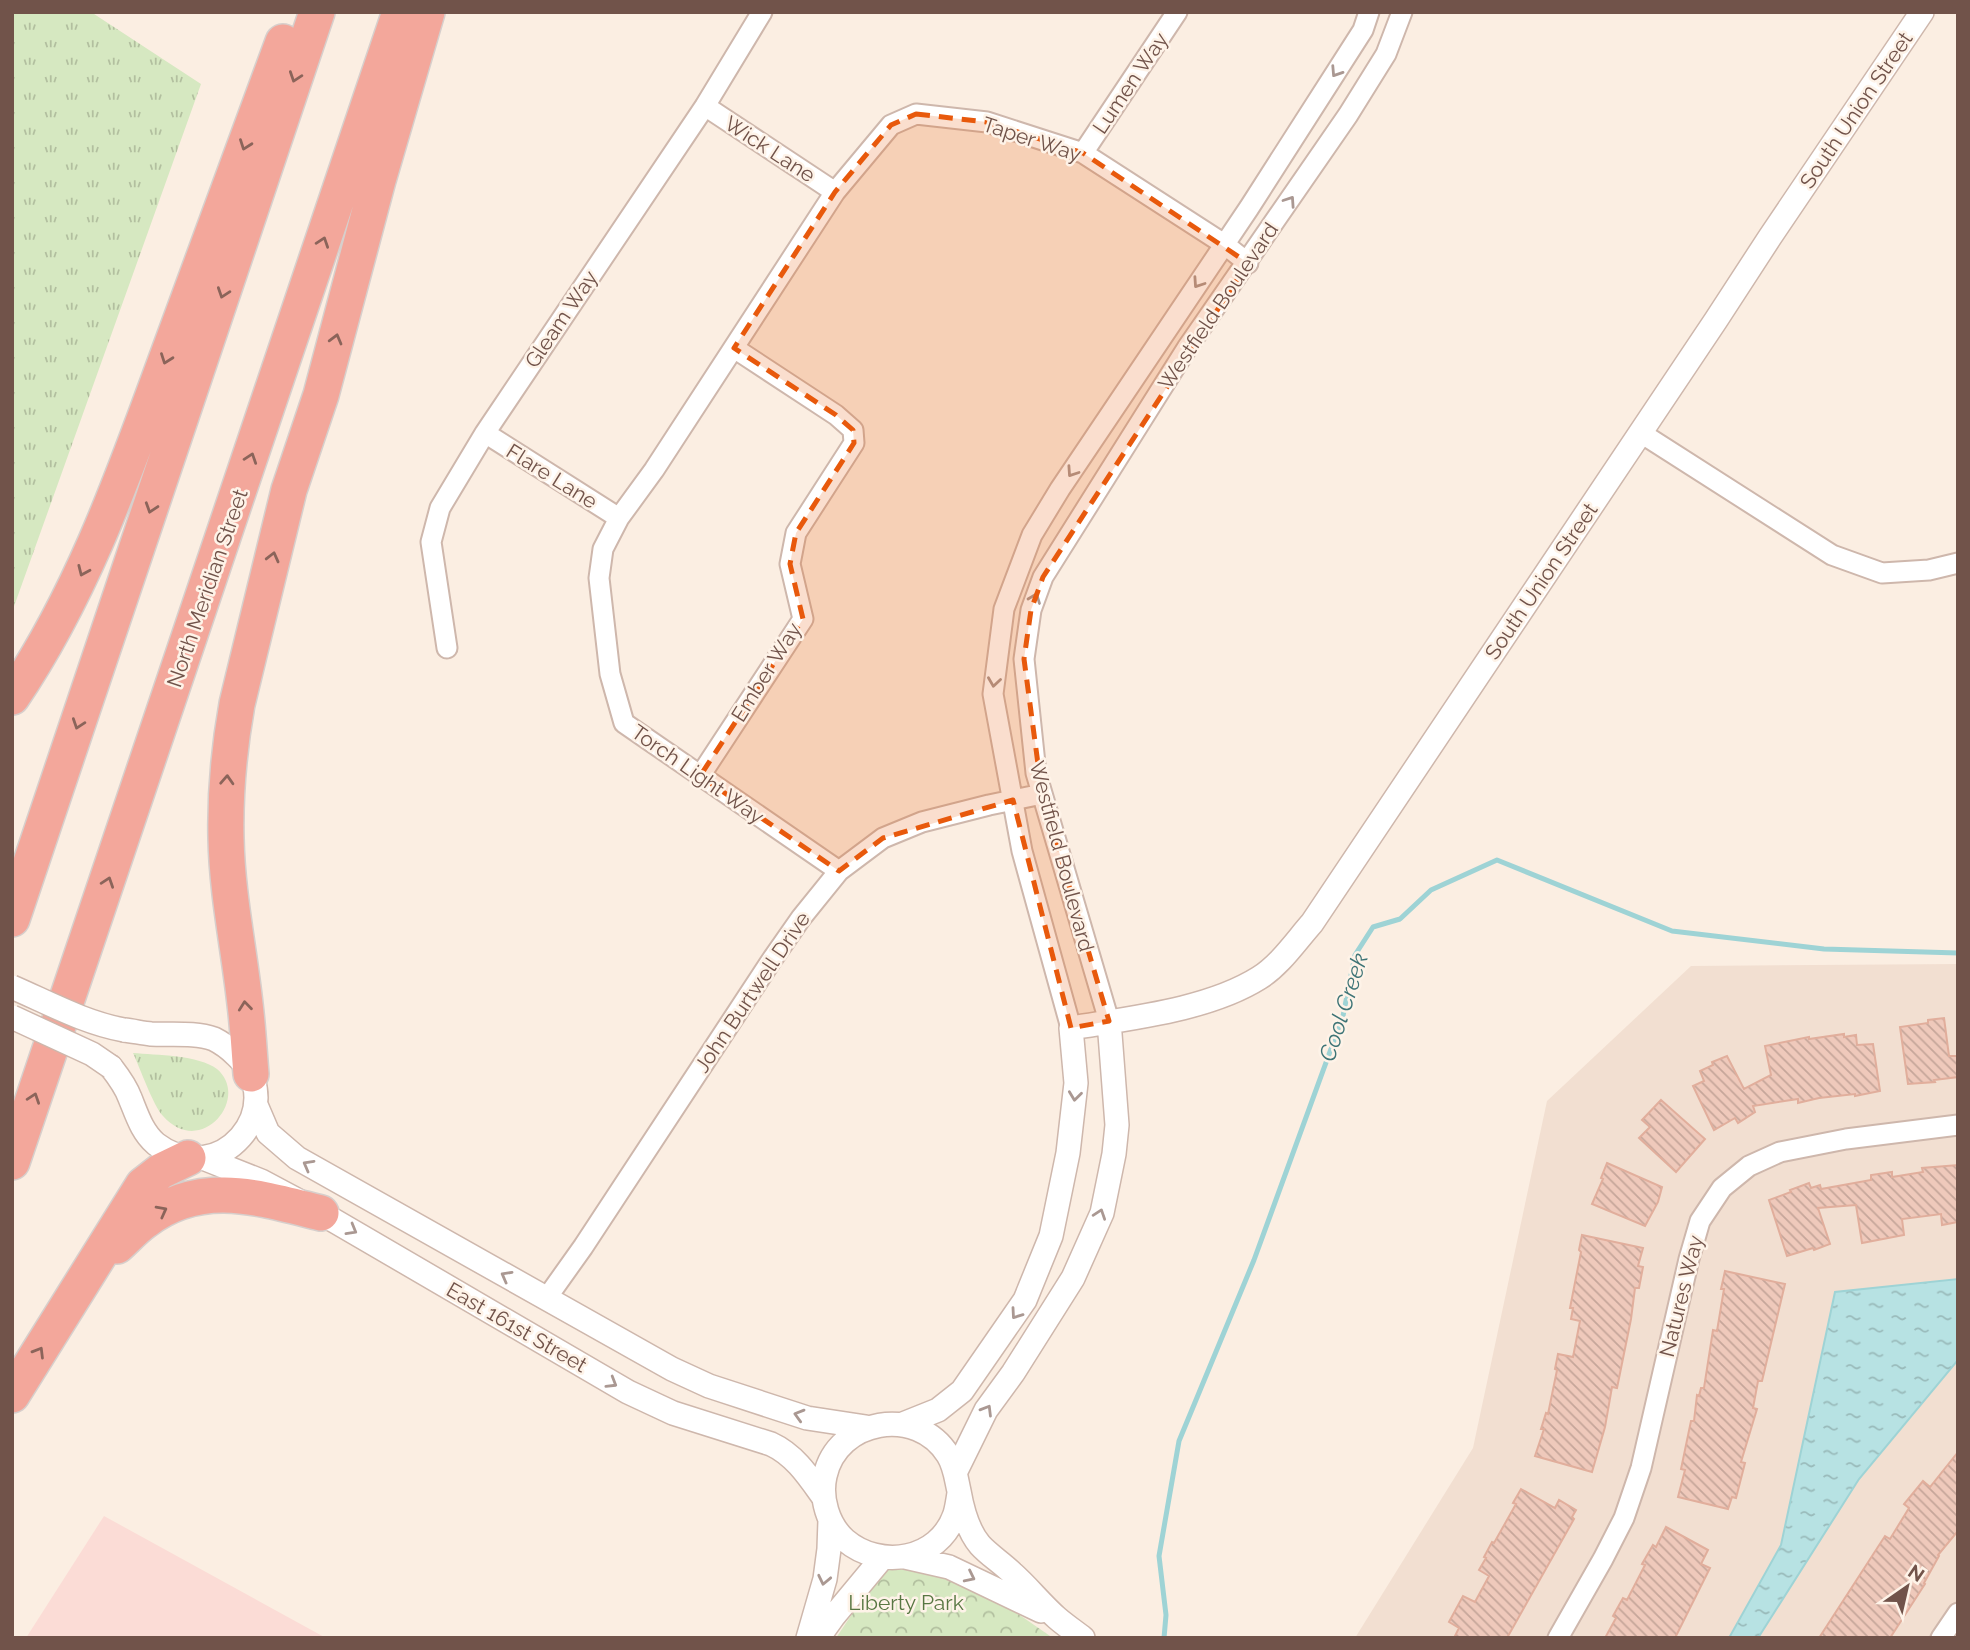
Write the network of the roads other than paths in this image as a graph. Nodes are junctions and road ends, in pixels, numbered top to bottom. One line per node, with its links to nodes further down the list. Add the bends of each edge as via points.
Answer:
1 (293, 12): 21 (highway, one-way to 21, via 120,483 67,606)
2 (317, 12): 26 (highway, one-way to 26)
3 (400, 12): 34 (highway, North Meridian Street, one-way to 3)
4 (427, 12): 31 (highway, one-way to 4, via 228,882 231,738 289,491 321,395)
5 (762, 12): 10 (street, Gleam Way)
6 (1177, 12): 11 (street, Lumen Way)
7 (1369, 12): 13 (street, Westfield Boulevard, one-way to 13, via 1363,30)
8 (1402, 12): 14 (street, Westfield Boulevard, one-way to 8, via 1349,115 1386,54)
9 (1922, 12): 17 (street, South Union Street)
10 (705, 106): 12 (street, Wick Lane); 16 (street, Gleam Way)
11 (1083, 153): 12 (street, Taper Way, via 987,122 916,114 891,125); 13 (street, Taper Way)
12 (835, 192): 15 (street, Taper Way)
13 (1224, 244): 14 (street, Taper Way); 24 (street, Westfield Boulevard, one-way to 24, via 1032,535 1004,609 993,694)
14 (1248, 262): 23 (street, Westfield Boulevard, one-way to 14, via 1024,659 1031,610 1043,577 1187,348)
15 (734, 348): 18 (street, Torch Light Way); 22 (street, Ember Way, via 836,415 853,430 854,443 796,533 790,564 803,619)
16 (485, 433): 18 (street, Flare Lane); 20 (street, Gleam Way, via 440,508 431,542)
17 (1641, 433): 19 (street, via 1832,555 1882,573); 29 (street, South Union Street, via 1312,923 1261,977 1224,995)
18 (619, 518): 22 (street, Torch Light Way, via 603,549 598,578 610,674 624,723)
19 (1958, 563)
20 (447, 648)
21 (12, 697)
22 (700, 776): 25 (street, Torch Light Way)
23 (1042, 794): 24 (street, John Burtwell Drive); 29 (street, Westfield Boulevard)
24 (1013, 800): 25 (street, John Burtwell Drive, via 922,822 883,838); 30 (street, Westfield Boulevard, via 1022,851)
25 (839, 871): 37 (street, John Burtwell Drive, via 771,961)
26 (12, 919)
27 (12, 987): 31 (street, East 161st Street, bridge, via 107,1027 214,1039 242,1060)
28 (12, 1017): 33 (street, East 161st Street, bridge, via 111,1066 150,1138 173,1153)
29 (1110, 1021): 30 (street, South Union Street); 41 (street, Westfield Boulevard, one-way to 29, via 986,1410 1073,1278 1102,1213 1117,1125)
30 (1071, 1028): 39 (street, Westfield Boulevard, one-way to 39, via 1076,1083 1068,1153 1051,1236 1025,1300 962,1391 938,1410)
31 (253, 1089): 33 (street, via 242,1138 217,1155); 37 (street, East 161st Street, one-way to 31, via 297,1158 268,1133)
32 (1958, 1125): 49 (street, Natures Way, via 1780,1152 1749,1166 1722,1188 1700,1221 1641,1468 1623,1518)
33 (195, 1158): 35 (street, East 161st Street, via 261,1181); 36 (highway, via 161,1171 143,1185)
34 (12, 1162)
35 (321, 1213): 36 (highway, one-way to 35, via 145,1220 193,1198 250,1196); 42 (street, East 161st Street, one-way to 42, via 628,1392 673,1413 782,1449 796,1461)
36 (90, 1268): 38 (highway, one-way to 36)
37 (546, 1299): 40 (street, East 161st Street, one-way to 37, via 807,1418 709,1386)
38 (12, 1395)
39 (903, 1424): 40 (street); 41 (street, via 936,1440 948,1454)
40 (866, 1427): 42 (street, via 847,1439 833,1456 825,1476)
41 (957, 1482): 43 (street, via 954,1515 943,1534 926,1549); 45 (street, via 980,1545)
42 (827, 1509): 43 (street, via 843,1538 861,1551); 46 (street, one-way to 46, via 825,1579)
43 (894, 1558): 45 (street, one-way to 45, via 949,1567); 47 (street, via 833,1617)
44 (1958, 1612): 50 (street)
45 (1057, 1618): 48 (street)
46 (808, 1638)
47 (818, 1638)
48 (1083, 1638)
49 (1558, 1638)
50 (1941, 1638)

